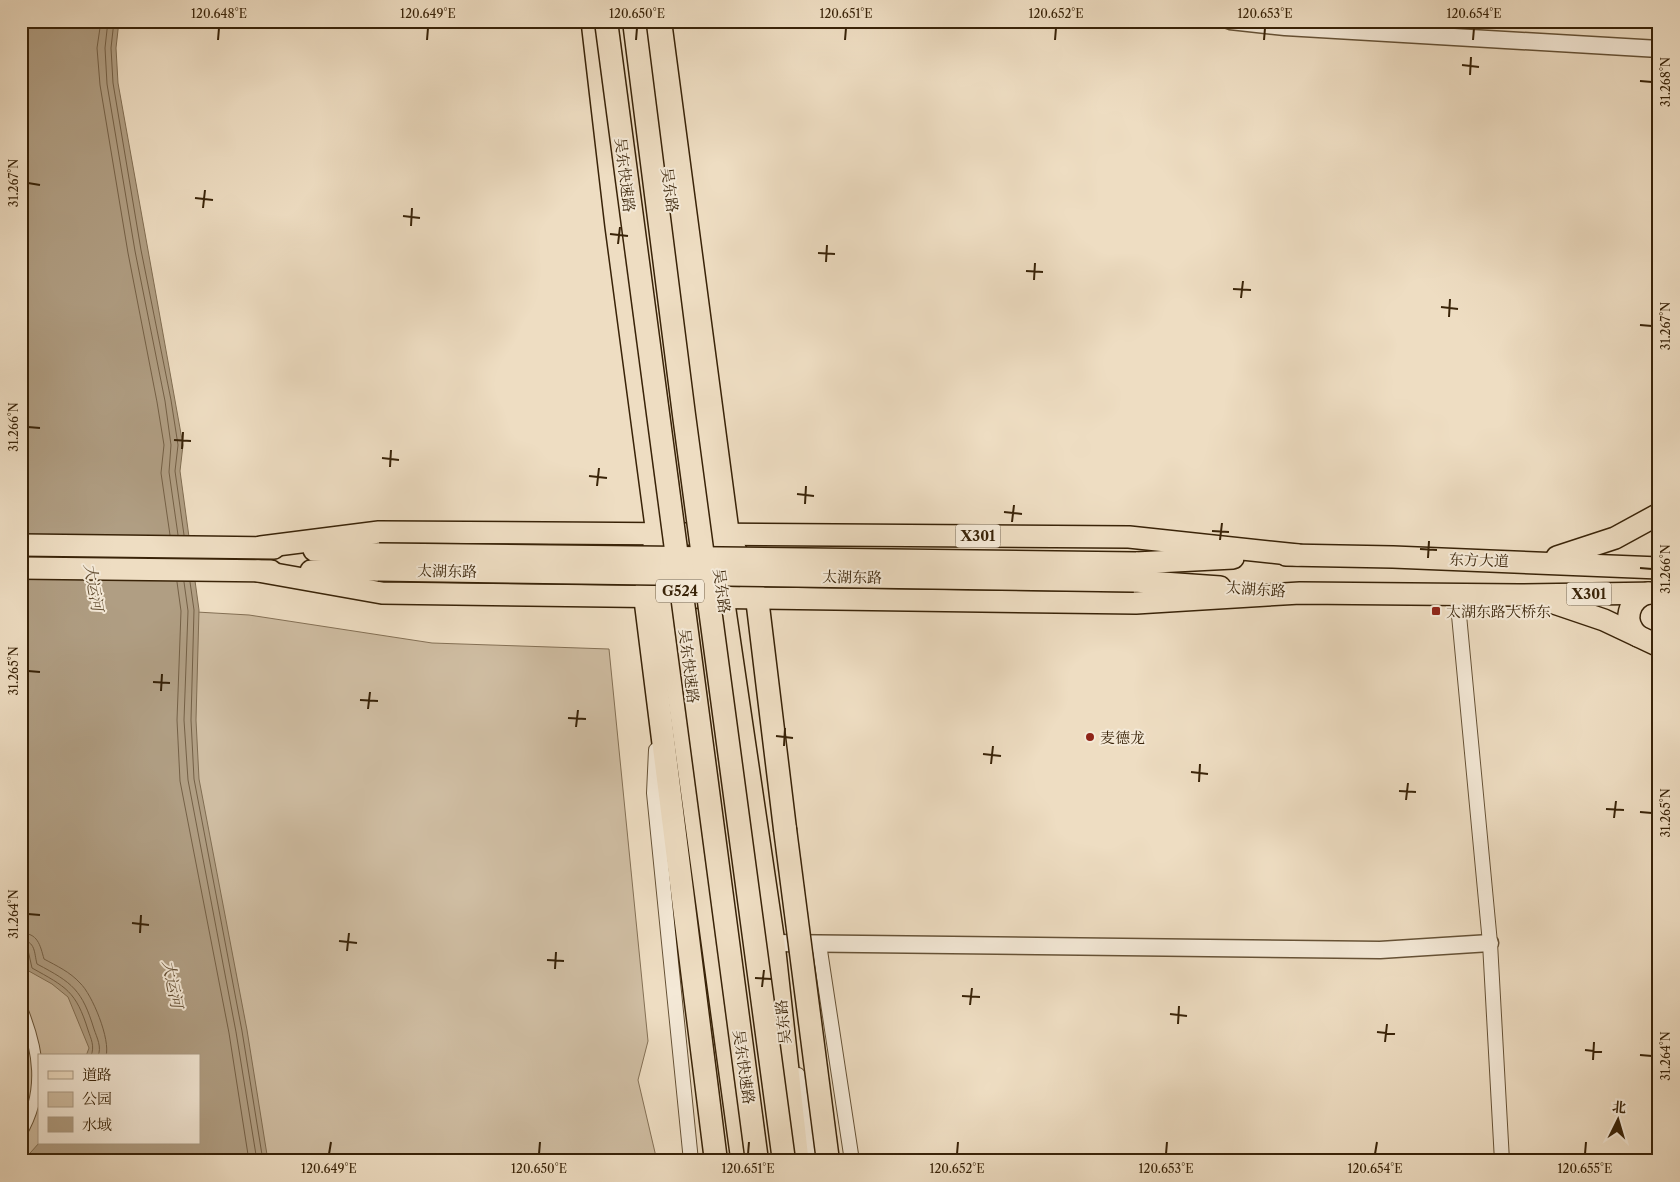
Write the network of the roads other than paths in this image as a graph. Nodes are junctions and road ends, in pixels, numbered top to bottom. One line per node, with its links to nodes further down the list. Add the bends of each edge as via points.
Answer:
1 (592, 21): 8 (main road)
2 (606, 21): 36 (highway, 吴东快速路 / G524, bridge)
3 (634, 21): 37 (highway, 吴东快速路 / G524, bridge)
4 (1230, 21): 6 (street)
5 (656, 25): 9 (highway)
6 (1659, 49)
7 (1652, 518): 13 (main road, via 1615,538 1578,552); 15 (main road, via 1634,536 1633,550 1640,562)
8 (657, 534): 9 (main road, 太湖东路 / X301); 11 (main road, 太湖东路, via 379,532); 22 (highway)
9 (721, 534): 12 (main road, 太湖东路 / X301, via 1129,537); 23 (main road, 吴东路); 24 (highway)
10 (21, 545): 11 (main road, 太湖东路)
11 (261, 547): 17 (main road, 太湖东路, bridge, via 379,554)
12 (1298, 554): 13 (main road, 东方大道 / X301); 17 (main road, 太湖东路)
13 (1522, 561): 15 (main road, 东方大道 / X301)
14 (21, 568): 16 (main road, 太湖东路)
15 (1654, 568)
16 (258, 571): 17 (main road, 太湖东路, bridge); 22 (main road, 太湖东路, via 382,593)
17 (1135, 572): 18 (main road, 太湖东路)
18 (1300, 593): 20 (main road, X301); 24 (main road, 太湖东路 / X301, via 1136,603)
19 (1654, 593): 21 (main road, X301); 25 (main road, via 1634,602 1629,612 1629,623)
20 (1457, 594): 21 (main road, X301); 29 (street)
21 (1519, 595): 25 (main road, via 1580,611)
22 (655, 596): 23 (main road, 太湖东路 / X301); 27 (highway); 35 (main road)
23 (723, 598): 24 (main road, 太湖东路 / X301); 28 (main road, 吴东路)
24 (757, 598): 40 (highway, bridge)
25 (1638, 636): 26 (main road)
26 (1659, 646)
27 (659, 702): 33 (street, via 654,793); 34 (highway)
28 (774, 943): 30 (street); 38 (main road, 吴东路); 39 (street)
29 (1490, 943): 30 (street, via 1380,950); 42 (street)
30 (819, 944): 41 (street)
31 (21, 1006): 32 (street, via 34,1040 38,1075 32,1109)
32 (21, 1134)
33 (691, 1161)
34 (716, 1161)
35 (742, 1161)
36 (757, 1161)
37 (784, 1161)
38 (798, 1161)
39 (813, 1161)
40 (828, 1161)
41 (852, 1161)
42 (1502, 1161)

